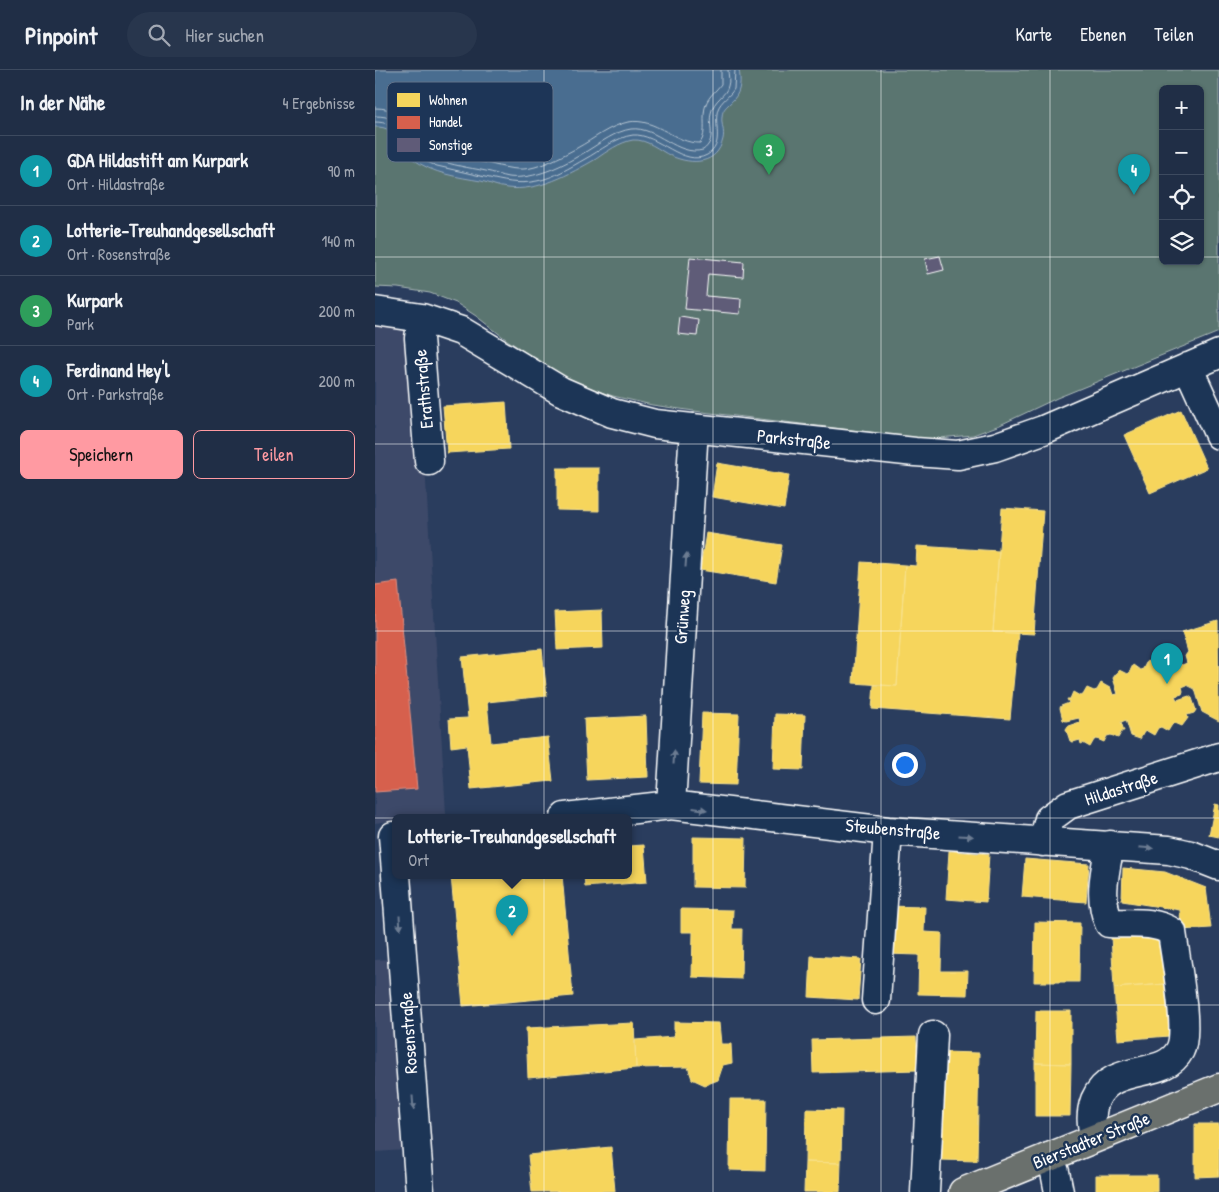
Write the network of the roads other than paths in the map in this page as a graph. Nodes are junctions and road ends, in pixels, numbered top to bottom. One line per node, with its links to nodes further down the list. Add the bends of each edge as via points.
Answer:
1 (375, 311): 2 (street, Parkstraße)
2 (422, 318): 5 (street, Parkstraße, via 461,331 561,391 582,400 655,424); 7 (street, Erathstraße, via 419,338)
3 (1219, 354): 4 (street, Parkstraße)
4 (1189, 368): 5 (street, Parkstraße, via 1043,430 995,447 958,455); 6 (street)
5 (694, 428): 9 (street, Grünweg, one-way to 5)
6 (1219, 436)
7 (429, 461)
8 (1219, 756): 13 (street, Hildastraße, via 1068,805 1049,819)
9 (671, 806): 10 (street, Steubenstraße); 11 (street, Steubenstraße, one-way to 11)
10 (594, 814)
11 (888, 830): 13 (street, Steubenstraße, one-way to 13); 18 (street)
12 (388, 837): 15 (street, Rosenstraße)
13 (1043, 842): 14 (street, Steubenstraße)
14 (1110, 845): 16 (street, Steubenstraße, one-way to 16, via 1169,850); 21 (street, via 1103,886 1103,910 1109,924 1147,924 1172,932 1183,1039 1182,1047 1171,1061 1116,1078 1105,1086 1098,1095 1091,1116)
15 (392, 855)
16 (1219, 866)
17 (396, 879): 23 (street, Rosenstraße, one-way to 23)
18 (876, 1000)
19 (933, 1035): 24 (street)
20 (1219, 1088): 21 (main road, Bierstadter Straße)
21 (1095, 1138): 22 (main road, Bierstadter Straße)
22 (1049, 1157): 25 (main road, Bierstadter Straße); 26 (street)
23 (420, 1192)
24 (925, 1192)
25 (963, 1192)
26 (1059, 1192)

